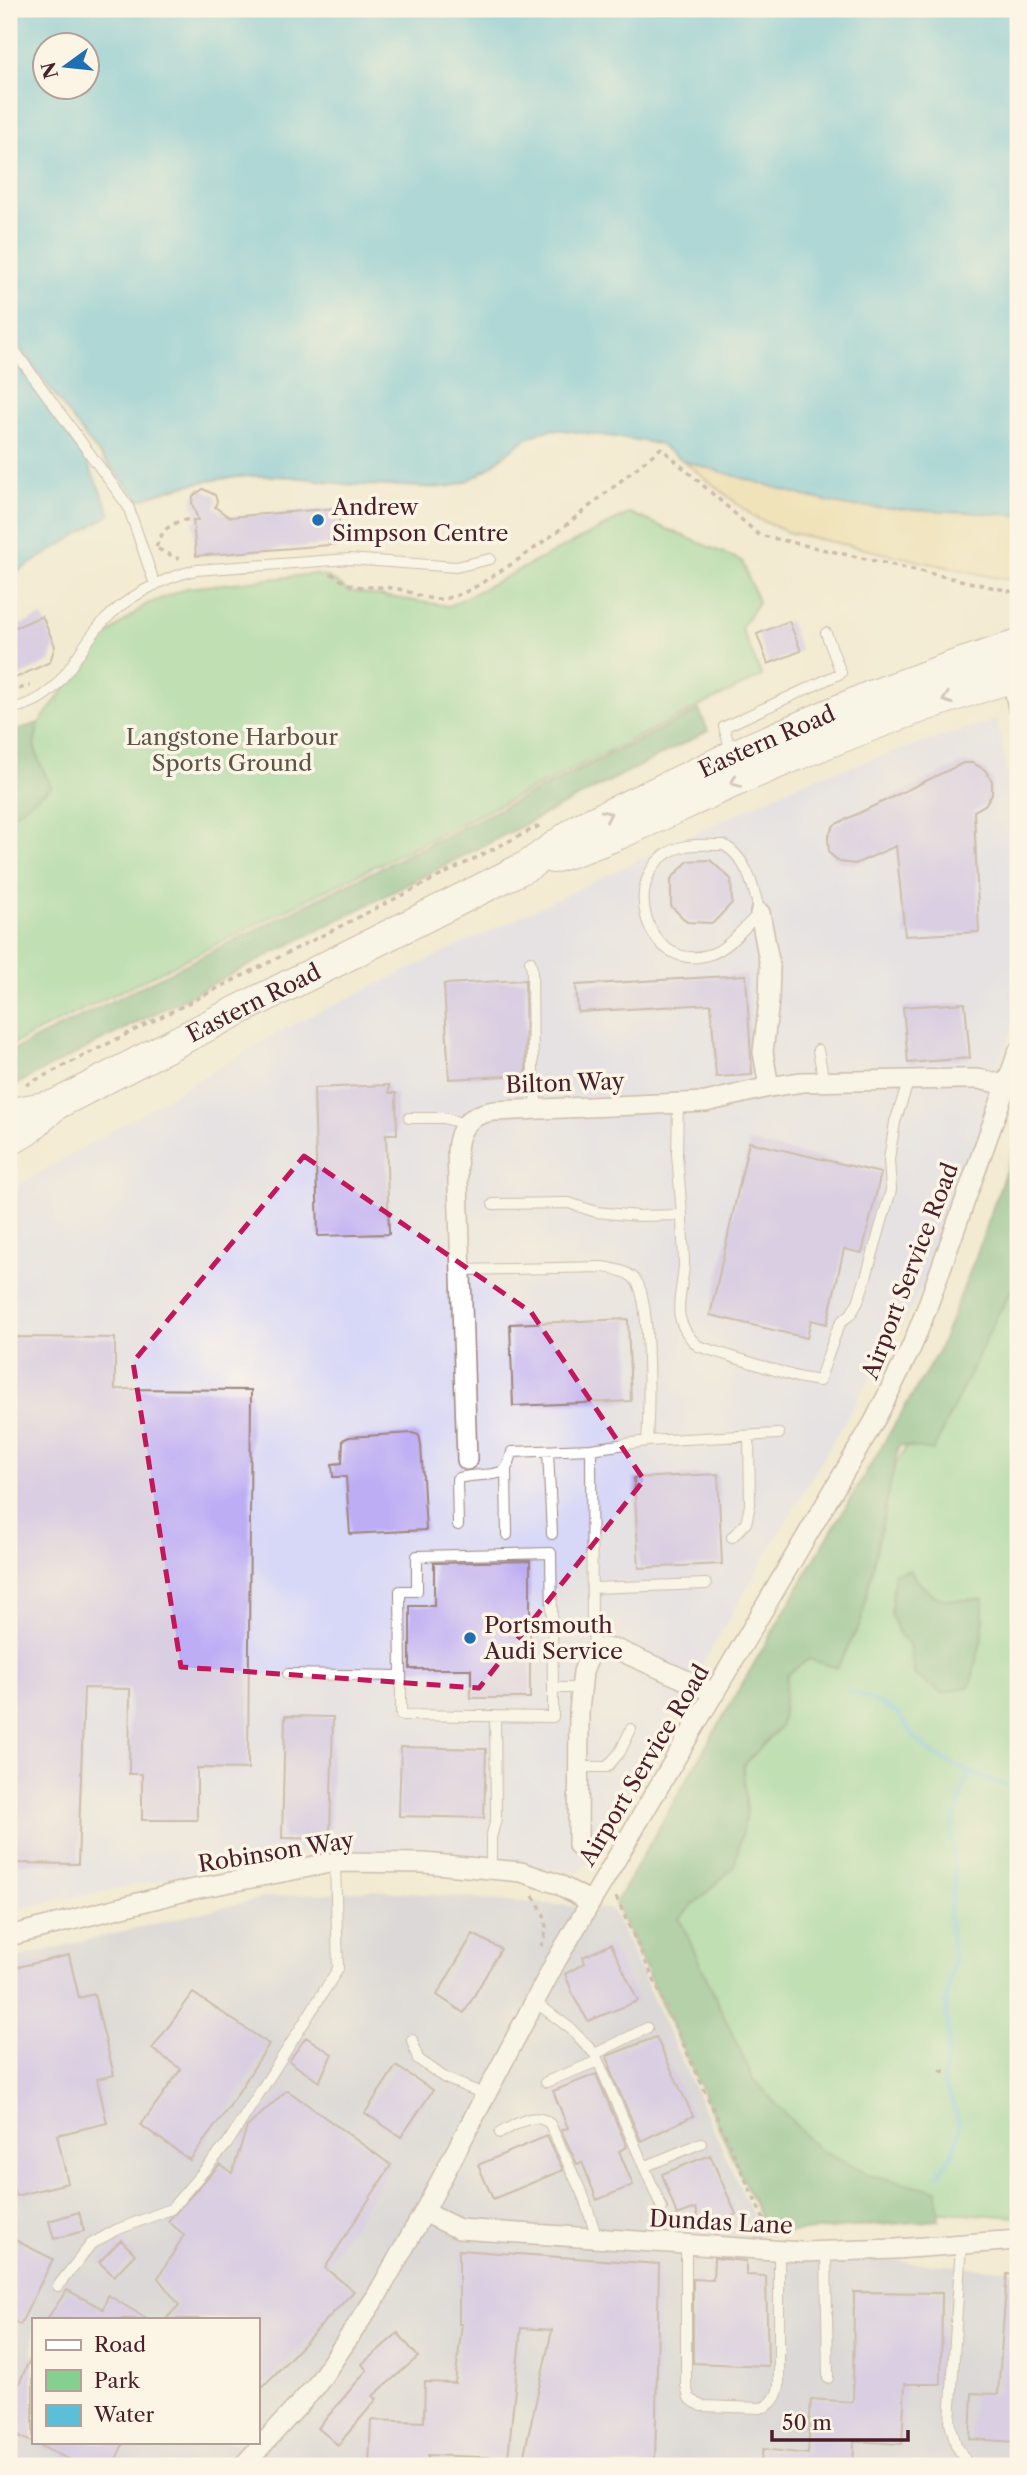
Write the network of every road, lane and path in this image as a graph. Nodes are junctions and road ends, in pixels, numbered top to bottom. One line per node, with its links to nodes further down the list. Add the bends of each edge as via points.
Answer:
1 (9, 343): 4 (lane, via 128,506)
2 (191, 519): 3 (path, via 163,531)
3 (156, 548): 4 (path); 6 (path)
4 (148, 559): 8 (lane)
5 (490, 559): 8 (lane, via 456,567 349,559 196,570)
6 (185, 561)
7 (321, 570): 9 (path, via 355,588 395,588 431,599 455,595 478,586 540,546 661,448 759,535)
8 (155, 585): 15 (lane, via 103,621 47,695)
9 (1018, 593)
10 (826, 633): 16 (lane, via 841,673 724,727)
11 (1011, 647): 13 (street); 16 (main road, Eastern Road, via 873,695)
12 (41, 683): 14 (path)
13 (1016, 687): 17 (main road, Eastern Road, one-way to 17, via 875,724 588,848)
14 (9, 691)
15 (9, 709)
16 (732, 756): 17 (main road, Eastern Road, one-way to 16, via 580,828)
17 (528, 865): 27 (main road, Eastern Road)
18 (760, 913): 18 (lane, via 714,954 688,957 659,942 649,928 643,911 646,881 665,855 686,846 724,845 744,864); 25 (street, via 770,966 763,1052)
19 (530, 961): 28 (lane)
20 (818, 1051): 23 (lane)
21 (1018, 1052): 24 (street, Airport Service Road)
22 (909, 1080): 23 (street, Bilton Way); 24 (street, Bilton Way, via 978,1079); 34 (lane, via 895,1122 889,1159 891,1190 867,1274 858,1302 837,1330 819,1381 698,1346 689,1337 677,1309 683,1276)
23 (824, 1082): 25 (street, Bilton Way)
24 (1006, 1085): 54 (street, Airport Service Road, via 911,1348 875,1420)
25 (769, 1087): 26 (street, Bilton Way)
26 (678, 1103): 28 (street, Bilton Way); 34 (lane)
27 (55, 1105): 29 (main road, Eastern Road); 32 (main road, Eastern Road)
28 (537, 1108): 31 (street, Bilton Way, via 480,1113)
29 (9, 1116)
30 (409, 1118): 31 (lane, via 444,1118)
31 (465, 1124): 35 (street, via 457,1150)
32 (9, 1141)
33 (493, 1204): 34 (lane, via 569,1203 596,1212)
34 (682, 1215)
35 (462, 1270): 38 (lane, via 603,1267 637,1280 644,1301); 41 (street)
36 (779, 1434): 37 (lane)
37 (749, 1436): 38 (lane); 46 (lane, via 750,1505 746,1522)
38 (647, 1441): 39 (lane)
39 (591, 1449): 40 (lane); 48 (lane)
40 (548, 1451): 42 (lane, via 512,1452); 44 (lane)
41 (467, 1460)
42 (506, 1469): 43 (lane, via 457,1479); 45 (lane)
43 (458, 1525)
44 (552, 1534)
45 (508, 1535)
46 (732, 1536)
47 (706, 1584): 48 (lane)
48 (592, 1588): 49 (lane)
49 (596, 1650): 53 (street, via 586,1663); 54 (street, via 618,1650)
50 (288, 1674): 51 (lane)
51 (401, 1676): 52 (lane, via 400,1591 417,1591 417,1556 551,1553); 55 (lane, via 401,1715)
52 (553, 1688): 53 (lane); 55 (lane, via 552,1717)
53 (581, 1688): 57 (street)
54 (715, 1693): 61 (street, Airport Service Road)
55 (495, 1716): 60 (lane, via 496,1819)
56 (631, 1728): 57 (lane, via 620,1752 607,1766)
57 (578, 1767): 58 (street)
58 (578, 1845)
59 (335, 1862): 60 (street, Robinson Way); 64 (street, Robinson Way, via 201,1888); 85 (lane, via 338,1969 227,2144 171,2209 91,2244)
60 (491, 1868): 63 (street, Robinson Way, via 538,1876)
61 (606, 1876): 63 (street, Airport Service Road); 83 (path)
62 (531, 1894): 65 (path, via 546,1914 547,1934)
63 (591, 1902): 66 (street, Airport Service Road)
64 (9, 1936)
65 (537, 1956)
66 (535, 2002): 69 (lane, via 570,2028); 73 (street, Airport Service Road)
67 (647, 2028): 69 (lane)
68 (412, 2040): 73 (lane, via 418,2059 427,2066)
69 (596, 2057): 72 (lane); 76 (lane)
70 (940, 2070): 71 (path)
71 (948, 2073)
72 (546, 2082)
73 (486, 2095): 78 (street, Airport Service Road)
74 (500, 2133): 79 (lane, via 535,2118 550,2124)
75 (701, 2143): 76 (lane)
76 (644, 2167): 77 (lane)
77 (662, 2208)
78 (424, 2212): 79 (street, Dundas Lane, via 459,2229); 87 (street, Airport Service Road, via 376,2297 316,2386)
79 (597, 2239): 82 (street, Dundas Lane)
80 (1018, 2240): 81 (street, Dundas Lane)
81 (961, 2243): 84 (street, Dundas Lane); 88 (lane, via 950,2422 956,2445)
82 (685, 2245): 83 (street, Dundas Lane); 83 (lane, via 686,2385 689,2398 701,2406 761,2408 775,2398 779,2386)
83 (779, 2251): 84 (street, Dundas Lane)
84 (825, 2252): 86 (lane)
85 (58, 2286)
86 (828, 2378)
87 (243, 2466)
88 (969, 2466)

